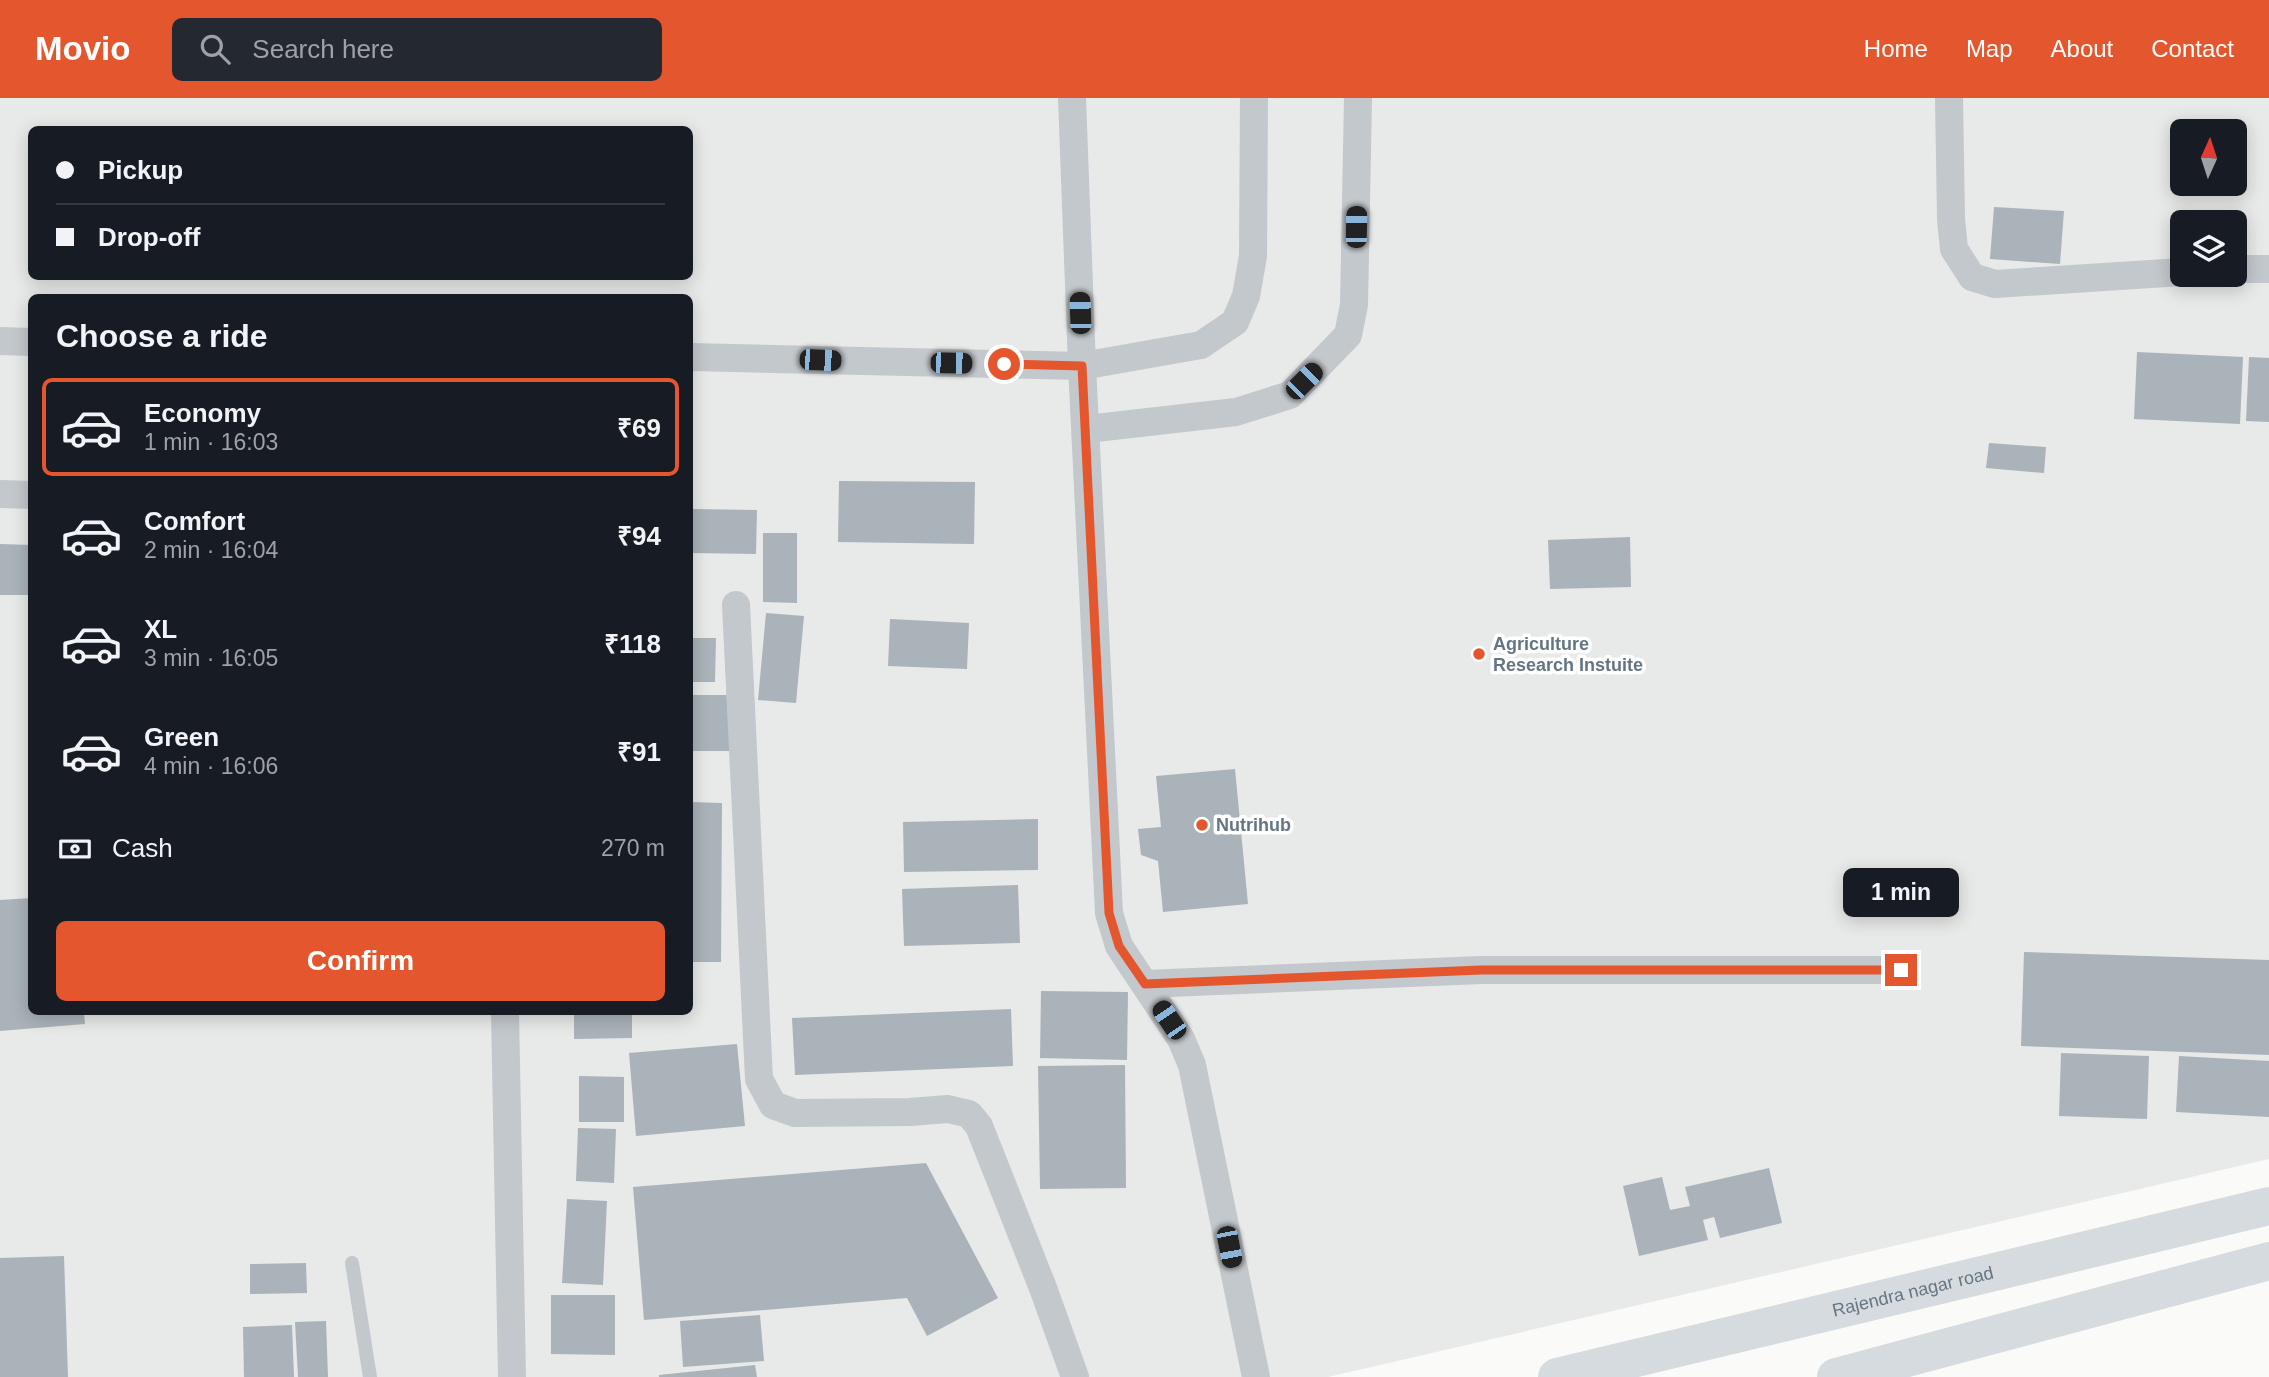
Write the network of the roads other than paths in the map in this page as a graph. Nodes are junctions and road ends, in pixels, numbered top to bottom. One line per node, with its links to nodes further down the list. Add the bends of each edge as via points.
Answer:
1 (1072, 98): 11 (street)
2 (1254, 98): 11 (street, via 1253,256 1246,296 1235,322 1201,345)
3 (1357, 98): 12 (street, via 1354,305 1348,335 1290,395 1236,412)
4 (1949, 98): 7 (street, via 1954,249 1972,277 1995,284)
5 (2247, 269): 6 (street)
6 (2269, 270)
7 (2170, 273)
8 (0, 341): 9 (street)
9 (28, 342)
10 (693, 357): 11 (street)
11 (1082, 366): 12 (street)
12 (1087, 429): 17 (street, via 1109,913 1119,946)
13 (0, 494): 14 (street)
14 (28, 495)
15 (736, 606): 25 (street, via 759,1079 773,1105 795,1113 948,1109 970,1114 979,1126)
16 (1901, 970): 17 (street, via 1481,970)
17 (1145, 984): 26 (street, via 1181,1039 1192,1065)
18 (505, 1015): 24 (street)
19 (2269, 1206): 27 (main road, Rajendra nagar road)
20 (2269, 1261): 22 (main road)
21 (352, 1263): 23 (lane)
22 (1842, 1376)
23 (370, 1377)
24 (512, 1377)
25 (1075, 1377)
26 (1256, 1377)
27 (1557, 1377)

